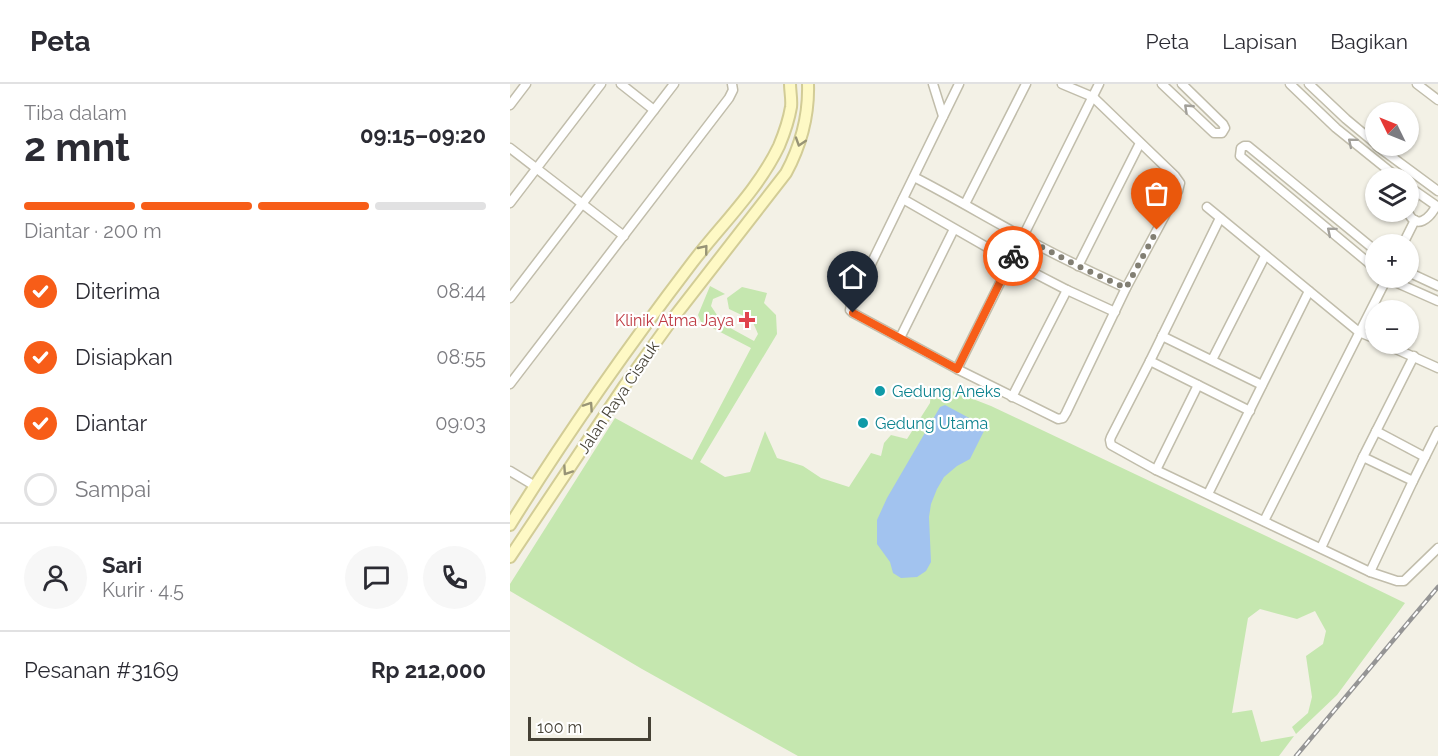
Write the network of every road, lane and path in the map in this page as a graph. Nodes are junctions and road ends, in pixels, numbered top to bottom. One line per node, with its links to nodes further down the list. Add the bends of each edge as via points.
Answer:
1 (526, 84): 20 (street)
2 (601, 84): 27 (street)
3 (621, 84): 21 (street)
4 (674, 84): 21 (street)
5 (732, 84): 41 (street, via 729,98)
6 (790, 84): 80 (main road, Jalan Raya Cisauk, one-way to 6, via 674,287 764,172 779,144 791,106)
7 (808, 84): 86 (main road, Jalan Raya Cisauk, one-way to 86, via 803,132 786,173 671,321)
8 (933, 84): 22 (street)
9 (959, 84): 22 (street)
10 (1026, 84): 35 (street)
11 (1062, 84): 18 (street)
12 (1099, 84): 18 (street)
13 (1162, 84): 14 (street, one-way to 13, via 1223,124 1222,133 1215,133)
14 (1182, 84)
15 (1290, 84): 28 (street, one-way to 15)
16 (1309, 84): 23 (street)
17 (1417, 84): 19 (street)
18 (1093, 97): 24 (street); 42 (street)
19 (1438, 100)
20 (510, 105)
21 (654, 110): 34 (street)
22 (943, 116): 29 (street)
23 (1365, 135)
24 (1140, 143): 47 (street); 50 (street, via 1180,183)
25 (510, 148): 27 (street)
26 (1391, 156): 30 (street)
27 (536, 168): 33 (street); 34 (street)
28 (1386, 168)
29 (914, 177): 32 (street); 35 (street)
30 (1438, 191)
31 (1419, 194): 36 (street)
32 (903, 200): 40 (street); 61 (street, via 850,308)
33 (510, 203)
34 (582, 204): 41 (street); 55 (street)
35 (965, 204): 42 (street)
36 (1437, 206): 39 (street, via 1426,220)
37 (1207, 207): 38 (street)
38 (1220, 218): 44 (street); 60 (street)
39 (1419, 221)
40 (954, 229): 46 (street); 61 (street)
41 (624, 236): 68 (street)
42 (1023, 237): 46 (street); 47 (street)
43 (1365, 242): 45 (street, one-way to 43, via 1240,156 1241,148 1248,146)
44 (1265, 256): 54 (street); 64 (street)
45 (1365, 260)
46 (1011, 261): 53 (street); 67 (street)
47 (1078, 266): 50 (street)
48 (1419, 277): 49 (street)
49 (1438, 286)
50 (1126, 288): 57 (street)
51 (1381, 288): 58 (street)
52 (1408, 288): 56 (street)
53 (1066, 290): 57 (street); 71 (street)
54 (1309, 291): 58 (street); 70 (street)
55 (510, 298)
56 (1438, 302)
57 (1115, 312): 71 (street, via 1063,418 1055,419)
58 (1359, 332): 59 (street); 82 (street)
59 (1365, 334)
60 (1162, 336): 64 (street); 65 (street)
61 (900, 338): 67 (street)
62 (1409, 354): 63 (street)
63 (1414, 356): 66 (street); 73 (street)
64 (1212, 360): 70 (street)
65 (1150, 361): 69 (street); 77 (street, via 1110,442)
66 (1438, 368)
67 (957, 369): 71 (street)
68 (510, 384)
69 (1198, 385): 72 (street); 77 (street)
70 (1263, 385): 72 (street)
71 (1012, 397)
72 (1250, 411): 81 (street)
73 (1376, 431): 75 (street); 76 (street)
74 (1438, 431): 75 (street)
75 (1425, 457): 79 (street)
76 (1363, 458): 79 (street); 84 (street)
77 (1156, 470): 81 (street)
78 (510, 471): 80 (street)
79 (1413, 482): 87 (street)
80 (535, 486): 83 (main road, Jalan Raya Cisauk)
81 (1208, 494): 82 (street)
82 (1264, 521): 84 (street)
83 (510, 525)
84 (1321, 548): 87 (street)
85 (1438, 548): 87 (street, via 1404,581)
86 (510, 557)
87 (1370, 572)

